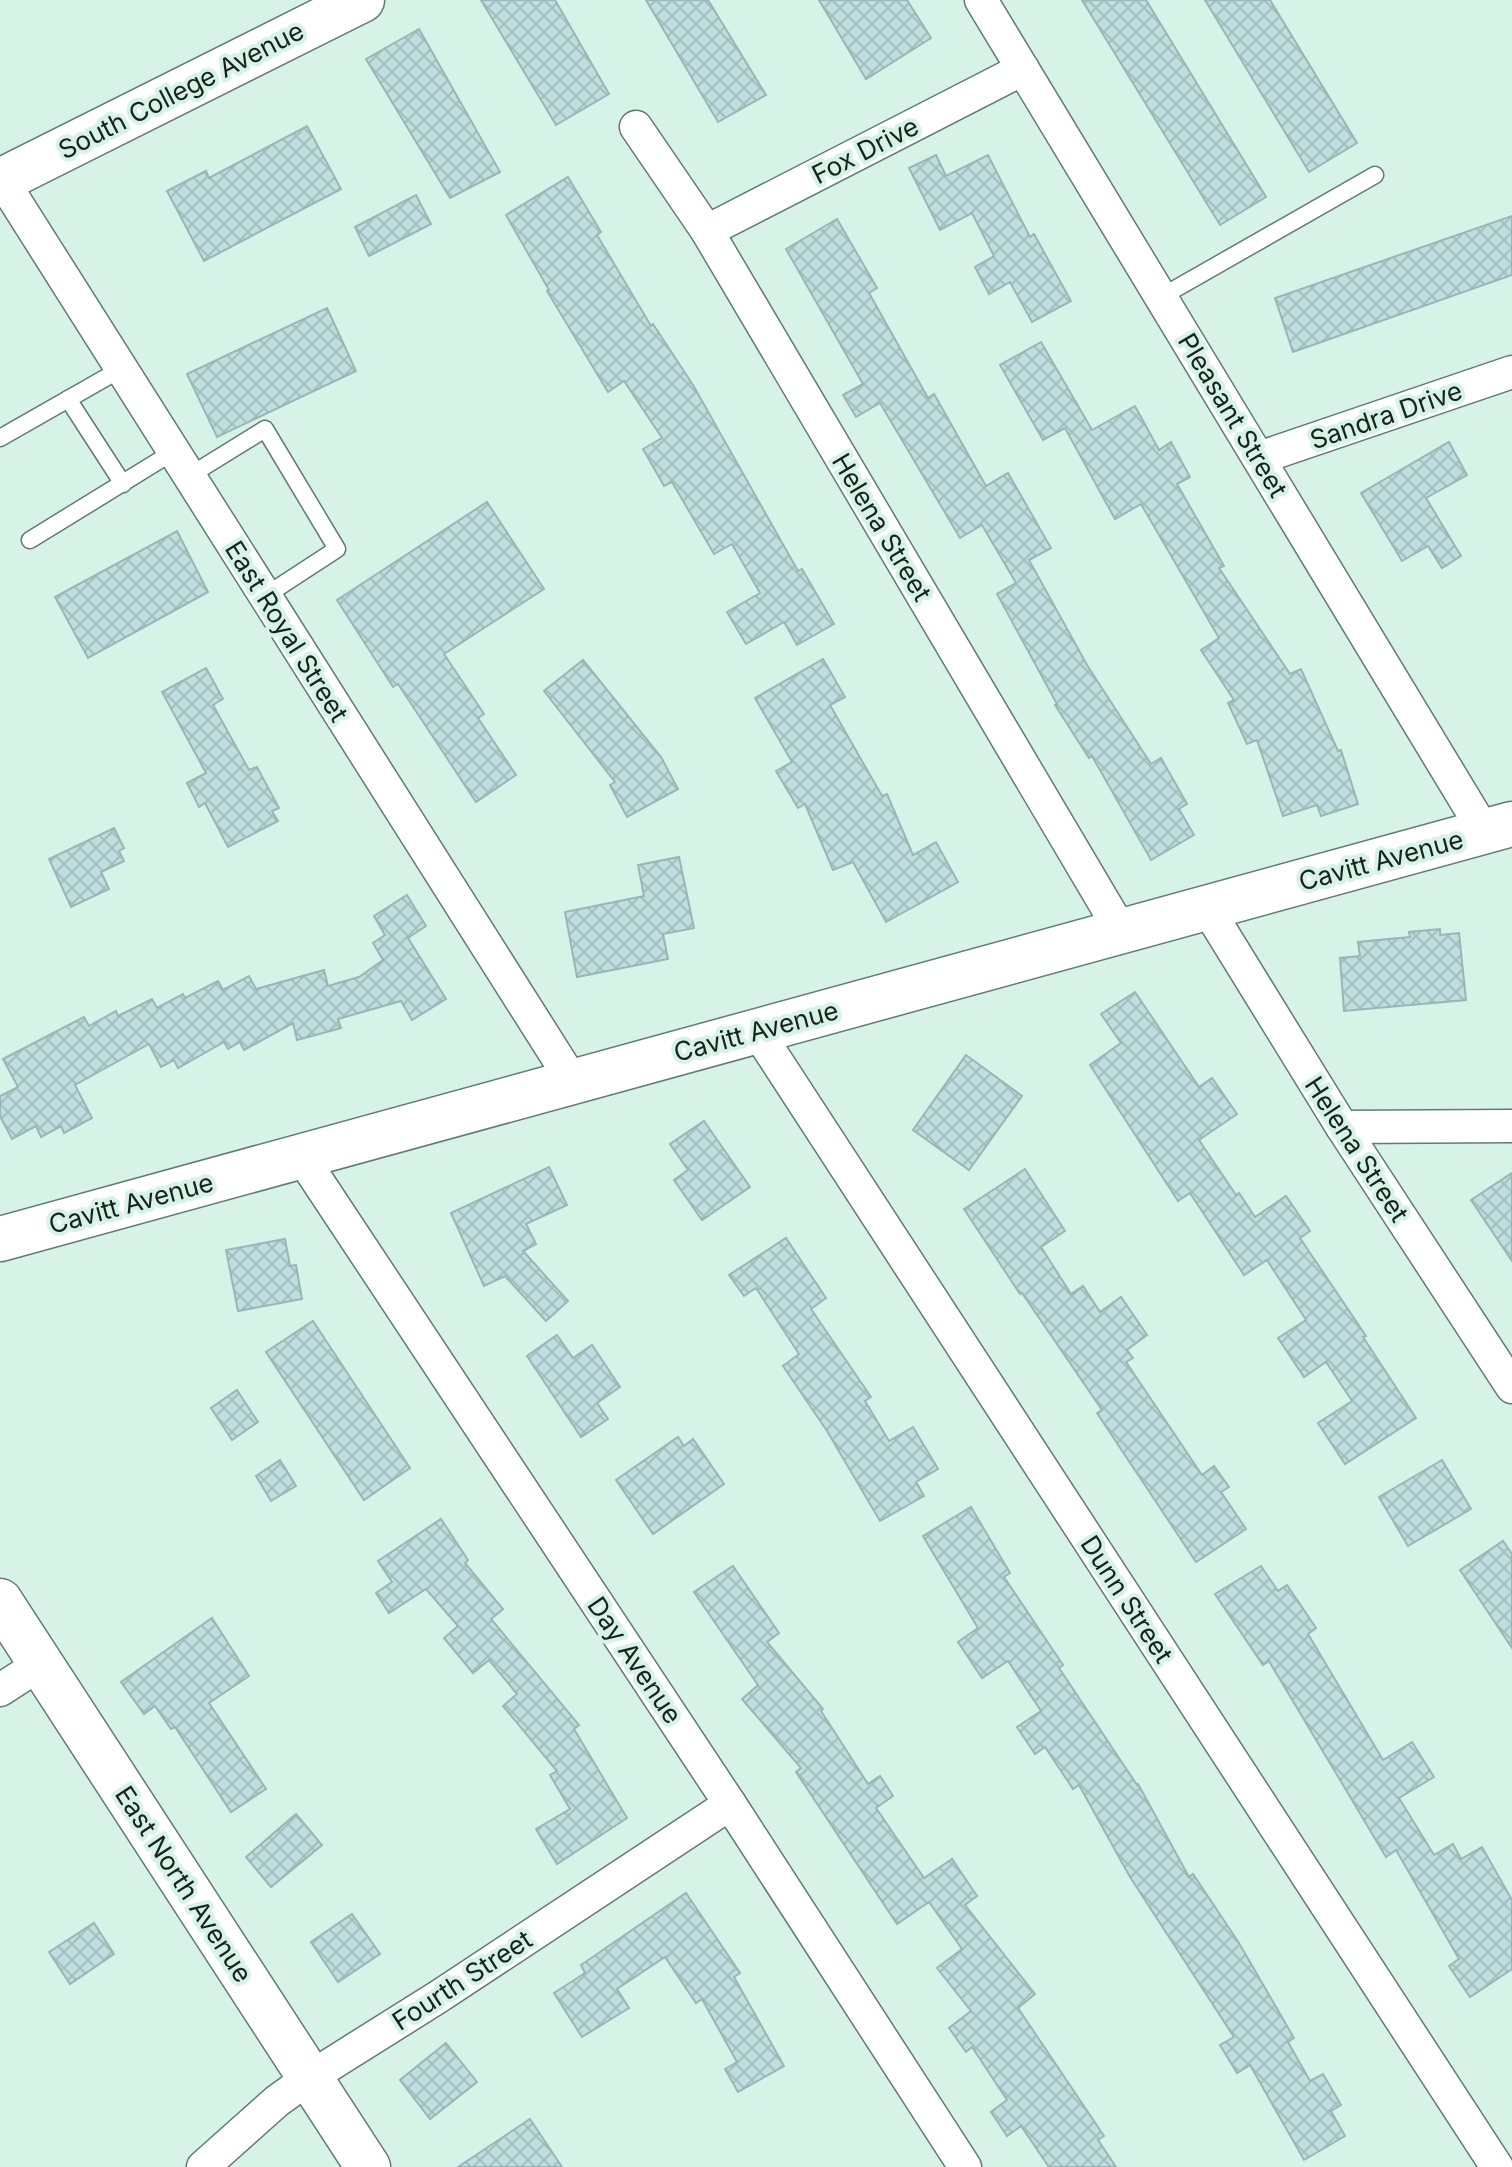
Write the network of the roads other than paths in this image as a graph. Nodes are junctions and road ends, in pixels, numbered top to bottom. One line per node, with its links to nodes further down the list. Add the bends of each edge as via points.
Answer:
1 (362, 0): 6 (street, South College Avenue)
2 (981, 0): 3 (street, Pleasant Street)
3 (1023, 69): 7 (street, Fox Drive); 8 (street, Pleasant Street)
4 (636, 127): 7 (street, Helena Street)
5 (1375, 175): 8 (lane)
6 (1, 179): 9 (street, East Royal Street)
7 (707, 231): 20 (street, Helena Street)
8 (1161, 297): 13 (street, Pleasant Street)
9 (121, 369): 11 (lane); 14 (street, East Royal Street)
10 (1512, 372): 13 (street, Sandra Drive)
11 (68, 399): 12 (lane); 15 (lane)
12 (0, 438)
13 (1259, 458): 18 (street, Pleasant Street)
14 (181, 464): 15 (lane); 17 (street, East Royal Street); 17 (lane, via 265,429 337,549)
15 (123, 484): 16 (lane)
16 (30, 540)
17 (265, 596): 22 (street, East Royal Street)
18 (1498, 828): 19 (street, Cavitt Avenue)
19 (1207, 908): 20 (street, Cavitt Avenue); 24 (street, Helena Street)
20 (1121, 931): 21 (street, Cavitt Avenue)
21 (757, 1031): 22 (street, Cavitt Avenue); 36 (street, Dunn Street)
22 (573, 1082): 25 (street, Cavitt Avenue)
23 (1512, 1126): 24 (street)
24 (1342, 1127): 27 (street, Helena Street)
25 (301, 1156): 26 (street, Cavitt Avenue); 31 (street, Day Avenue)
26 (0, 1239)
27 (1512, 1387)
28 (0, 1601): 29 (street, East North Avenue)
29 (42, 1663): 30 (street); 32 (street, East North Avenue)
30 (0, 1690)
31 (730, 1804): 32 (street, Fourth Street); 35 (street, Day Avenue)
32 (309, 2078): 33 (street, Fourth Street); 34 (street, East North Avenue)
33 (203, 2167)
34 (368, 2167)
35 (965, 2167)
36 (1497, 2167)

